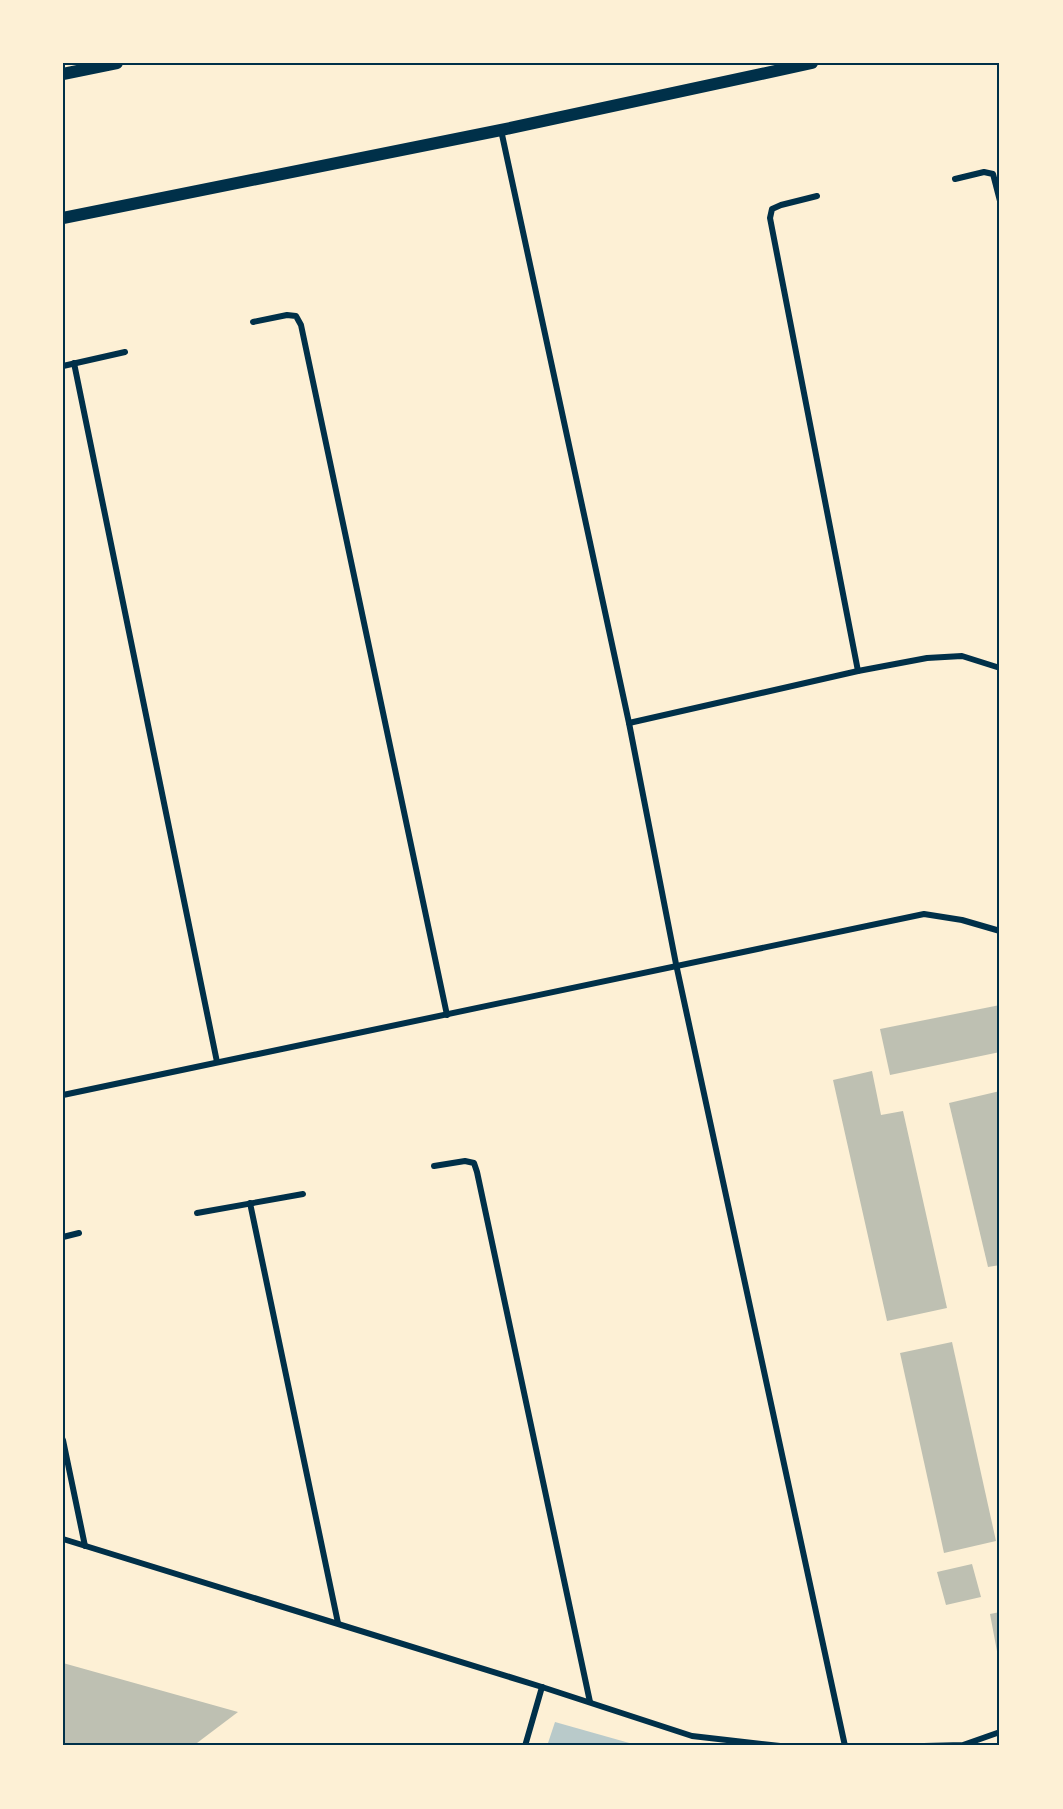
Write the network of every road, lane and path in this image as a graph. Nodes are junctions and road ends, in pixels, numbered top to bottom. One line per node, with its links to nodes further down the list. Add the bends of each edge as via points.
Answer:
1 (117, 63): 3 (main road)
2 (812, 63): 4 (main road)
3 (63, 74)
4 (501, 130): 8 (main road); 15 (street)
5 (955, 179): 7 (street, via 984,172 993,174)
6 (817, 196): 14 (street, via 772,209 770,218)
7 (1000, 201)
8 (63, 218)
9 (254, 322): 18 (street, via 287,315 296,316 301,325)
10 (125, 352): 11 (street)
11 (74, 363): 12 (street); 19 (street)
12 (63, 366)
13 (1000, 668): 14 (street, via 962,656 927,658)
14 (858, 671): 15 (street)
15 (629, 723): 17 (street)
16 (1000, 931): 17 (street, via 924,914)
17 (676, 964): 18 (street); 36 (street)
18 (447, 1015): 19 (street)
19 (217, 1062): 20 (street)
20 (63, 1095)
21 (434, 1167): 32 (street, via 474,1162 477,1172)
22 (303, 1194): 23 (street)
23 (250, 1203): 24 (street); 30 (street)
24 (196, 1213)
25 (79, 1233): 26 (street)
26 (63, 1237)
27 (63, 1440): 29 (street)
28 (63, 1539): 29 (street)
29 (86, 1546): 30 (street)
30 (338, 1623): 31 (street)
31 (542, 1687): 32 (street); 34 (street)
32 (590, 1702): 35 (street, via 692,1736)
33 (1000, 1732): 37 (street, via 963,1745)
34 (525, 1746)
35 (780, 1746)
36 (845, 1746)
37 (924, 1746)

